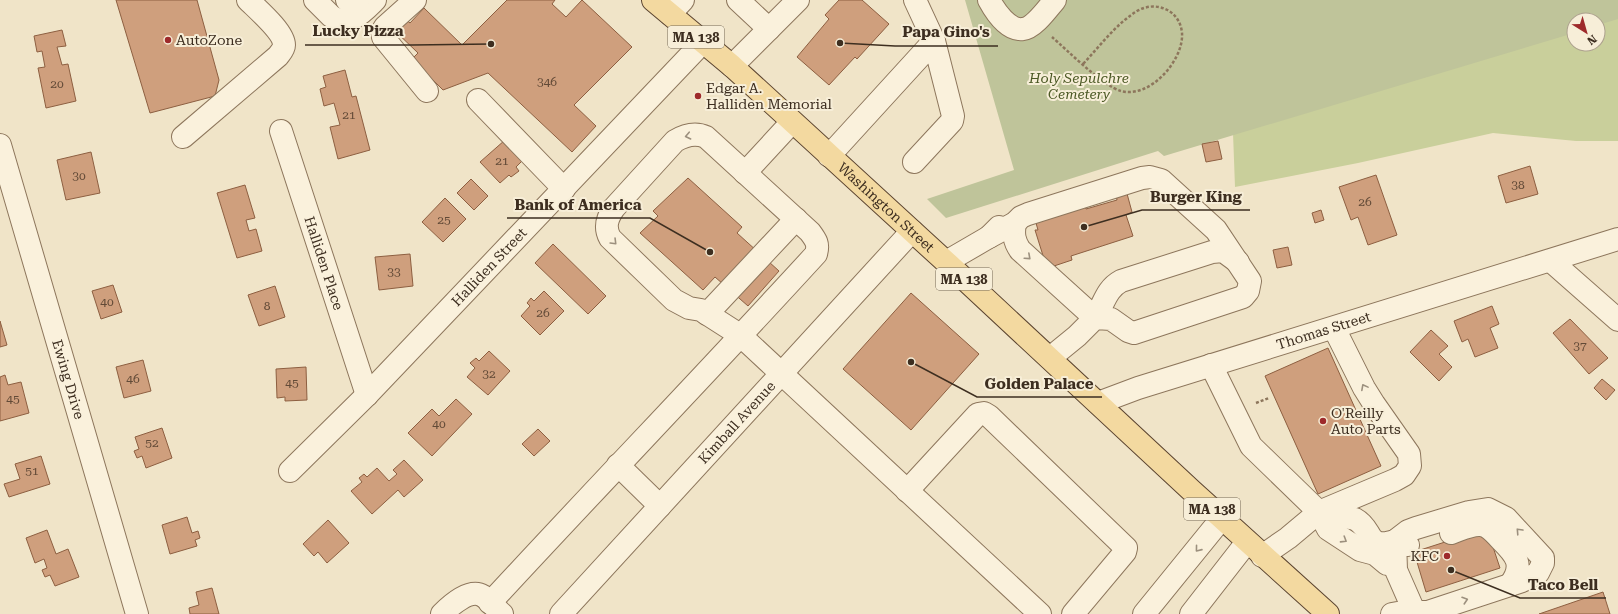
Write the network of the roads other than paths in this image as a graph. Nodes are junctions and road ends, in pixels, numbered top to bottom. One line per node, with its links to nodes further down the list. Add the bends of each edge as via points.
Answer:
1 (248, 0): 22 (street, via 278,31 284,48)
2 (315, 0): 5 (street, via 340,20 359,16)
3 (347, 0): 4 (street)
4 (358, 0)
5 (375, 0)
6 (415, 0): 18 (street, via 382,32 383,37)
7 (653, 0): 13 (main road, Washington Street / MA 138)
8 (738, 0): 14 (street)
9 (798, 0): 14 (street)
10 (915, 0): 15 (street)
11 (989, 0): 12 (street, via 1003,20 1015,28 1024,29 1035,22)
12 (1055, 0)
13 (676, 7): 16 (main road, Washington Street / MA 138)
14 (769, 30): 17 (street)
15 (934, 41): 24 (street); 25 (street, via 953,116 952,121)
16 (703, 42): 17 (main road, Washington Street / MA 138); 27 (street, Halliden Street)
17 (732, 66): 20 (main road, Washington Street / MA 138)
18 (427, 91)
19 (478, 100): 27 (street)
20 (792, 122): 24 (main road, Washington Street / MA 138); 26 (street)
21 (281, 131): 44 (street, Halliden Place)
22 (183, 137)
23 (0, 145): 57 (street, Ewing Drive)
24 (829, 156): 30 (main road, Washington Street / MA 138)
25 (914, 162)
26 (745, 173): 28 (street); 36 (street, one-way to 36, via 706,137 699,134 683,136 675,141 614,208 606,224 610,238 674,300)
27 (564, 189): 44 (street, Halliden Street)
28 (789, 213): 36 (street, via 779,237); 40 (street, via 816,240 816,254)
29 (1015, 223): 31 (street); 35 (street, via 1028,214 1142,178 1156,178 1167,184 1216,230); 37 (street, one-way to 37, via 1014,238 1020,250)
30 (912, 231): 34 (main road, Washington Street / MA 138); 43 (street, Kimball Avenue)
31 (989, 237): 34 (street); 35 (street, via 1009,212 1020,205 1151,166 1163,168 1222,227)
32 (1618, 239): 33 (street, Thomas Street)
33 (1551, 261): 38 (street); 39 (street, Thomas Street)
34 (946, 262): 41 (main road, Washington Street / MA 138)
35 (1239, 263): 37 (street, via 1223,251 1212,252 1121,281 1108,292); 37 (street, via 1250,281 1248,291 1242,297 1134,333 1128,332 1111,319)
36 (707, 314): 40 (street)
37 (1095, 318): 41 (street)
38 (1618, 320)
39 (1334, 328): 42 (street, Thomas Street); 50 (street, one-way to 39, via 1395,480 1404,475 1410,466 1409,454 1364,388)
40 (740, 336): 43 (street); 46 (street)
41 (1050, 358): 45 (main road, Washington Street / MA 138)
42 (1211, 365): 45 (street, Thomas Street); 50 (street, via 1251,446)
43 (781, 374): 48 (street); 49 (street, Kimball Avenue)
44 (367, 395): 47 (street, Halliden Street)
45 (1098, 403): 51 (main road, Washington Street / MA 138)
46 (618, 465): 49 (street); 55 (street)
47 (290, 471)
48 (907, 491): 60 (street); 61 (street, via 978,414 984,413 1126,548)
49 (660, 506): 59 (street, Kimball Avenue)
50 (1319, 512): 52 (street, via 1359,521 1371,538 1378,543); 53 (street, via 1288,538); 54 (street, one-way to 54, via 1328,529 1360,550 1375,554)
51 (1222, 518): 53 (main road, Washington Street / MA 138); 62 (street, one-way to 62)
52 (1395, 541): 54 (street); 56 (street, one-way to 52, via 1510,585 1538,573 1544,563 1543,558 1506,518 1488,508 1412,530)
53 (1255, 549): 63 (street); 64 (main road, Washington Street / MA 138)
54 (1396, 570): 56 (street)
55 (496, 608): 58 (street, via 483,596 472,594 451,605)
56 (1421, 611): 65 (street)
57 (137, 614)
58 (442, 614)
59 (562, 614)
60 (1040, 614)
61 (1073, 614)
62 (1144, 614)
63 (1191, 614)
64 (1328, 614)
65 (1392, 614)

